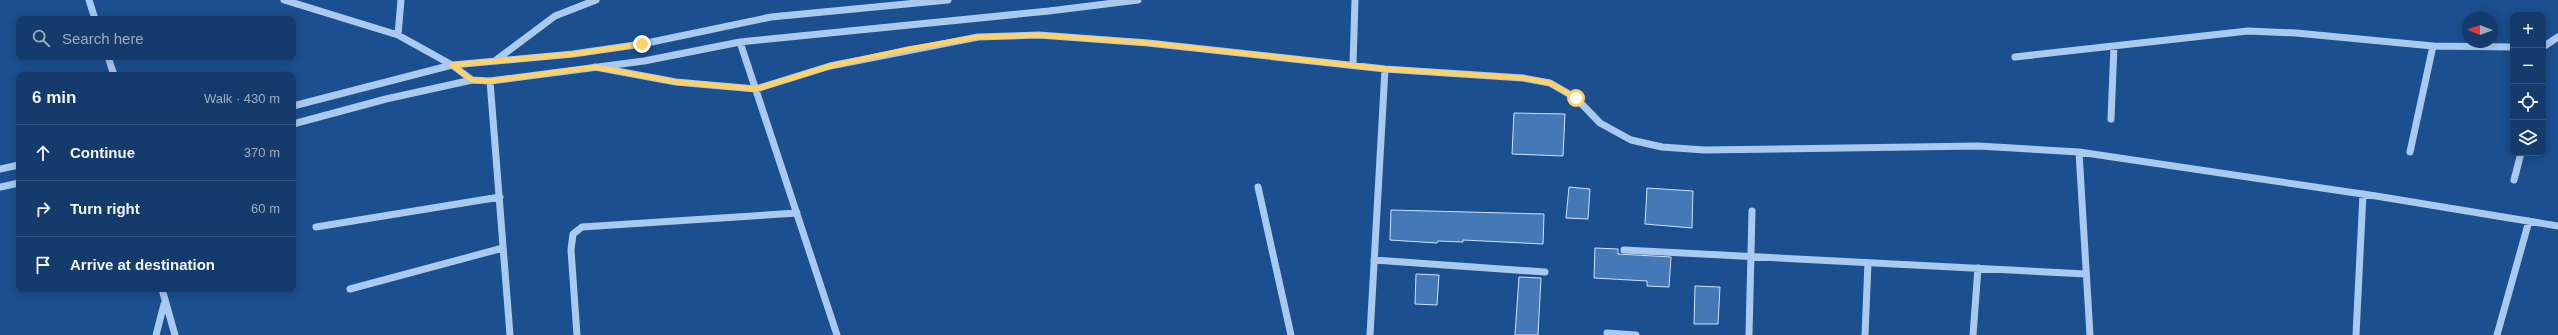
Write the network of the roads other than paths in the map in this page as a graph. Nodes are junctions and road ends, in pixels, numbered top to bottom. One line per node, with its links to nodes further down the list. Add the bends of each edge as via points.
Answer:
1 (89, 0): 8 (street)
2 (284, 0): 9 (street)
3 (401, 0): 9 (street)
4 (596, 0): 18 (street, via 555,16)
5 (948, 0): 18 (street, via 771,17 642,44 573,54)
6 (1138, 0): 11 (street)
7 (1355, 0): 20 (street)
8 (94, 16)
9 (398, 35): 19 (street)
10 (2558, 37): 15 (street)
11 (740, 42): 21 (street, via 644,61); 26 (street)
12 (2114, 46): 13 (street, via 2248,31); 16 (street); 28 (street)
13 (2433, 46): 14 (street); 31 (street)
14 (2510, 47)
15 (2546, 48)
16 (2014, 57)
17 (109, 60): 23 (street)
18 (494, 61): 19 (street)
19 (452, 65): 24 (street); 27 (street)
20 (1353, 65): 22 (street); 26 (street, via 1148,43 1038,35 978,37 830,66)
21 (595, 67): 25 (street); 26 (street, via 676,82)
22 (1385, 69): 30 (street, via 1523,78 1550,83 1576,98 1600,123 1631,140 1662,147 1704,150 1978,146); 49 (street)
23 (113, 72)
24 (472, 80): 25 (street); 29 (street, via 386,99)
25 (490, 81): 40 (street)
26 (756, 89): 42 (street)
27 (296, 105)
28 (2111, 119)
29 (296, 123)
30 (2079, 152): 39 (street); 53 (street)
31 (2410, 152)
32 (2520, 156): 35 (street)
33 (16, 166): 34 (street)
34 (0, 169)
35 (2514, 180)
36 (16, 184): 37 (street)
37 (0, 187)
38 (1258, 187): 63 (street)
39 (2363, 194): 43 (street); 70 (street)
40 (500, 197): 45 (street); 46 (street)
41 (1752, 211): 48 (street)
42 (797, 214): 61 (street, via 582,227 573,234 571,250); 62 (street)
43 (2529, 221): 44 (street); 71 (street)
44 (2558, 226)
45 (316, 227)
46 (503, 248): 54 (street); 60 (street)
47 (1624, 250): 48 (street)
48 (1750, 257): 50 (street); 66 (street)
49 (1374, 260): 52 (street); 64 (street)
50 (1868, 263): 51 (street); 67 (street)
51 (1978, 268): 53 (street); 68 (street)
52 (1545, 272)
53 (2086, 274): 69 (street)
54 (350, 289)
55 (162, 292): 56 (street)
56 (164, 304): 58 (street); 59 (street)
57 (1607, 333): 65 (street)
58 (156, 335)
59 (175, 335)
60 (510, 335)
61 (577, 335)
62 (837, 335)
63 (1292, 335)
64 (1370, 335)
65 (1636, 335)
66 (1749, 335)
67 (1865, 335)
68 (1973, 335)
69 (2090, 335)
70 (2356, 335)
71 (2496, 335)

